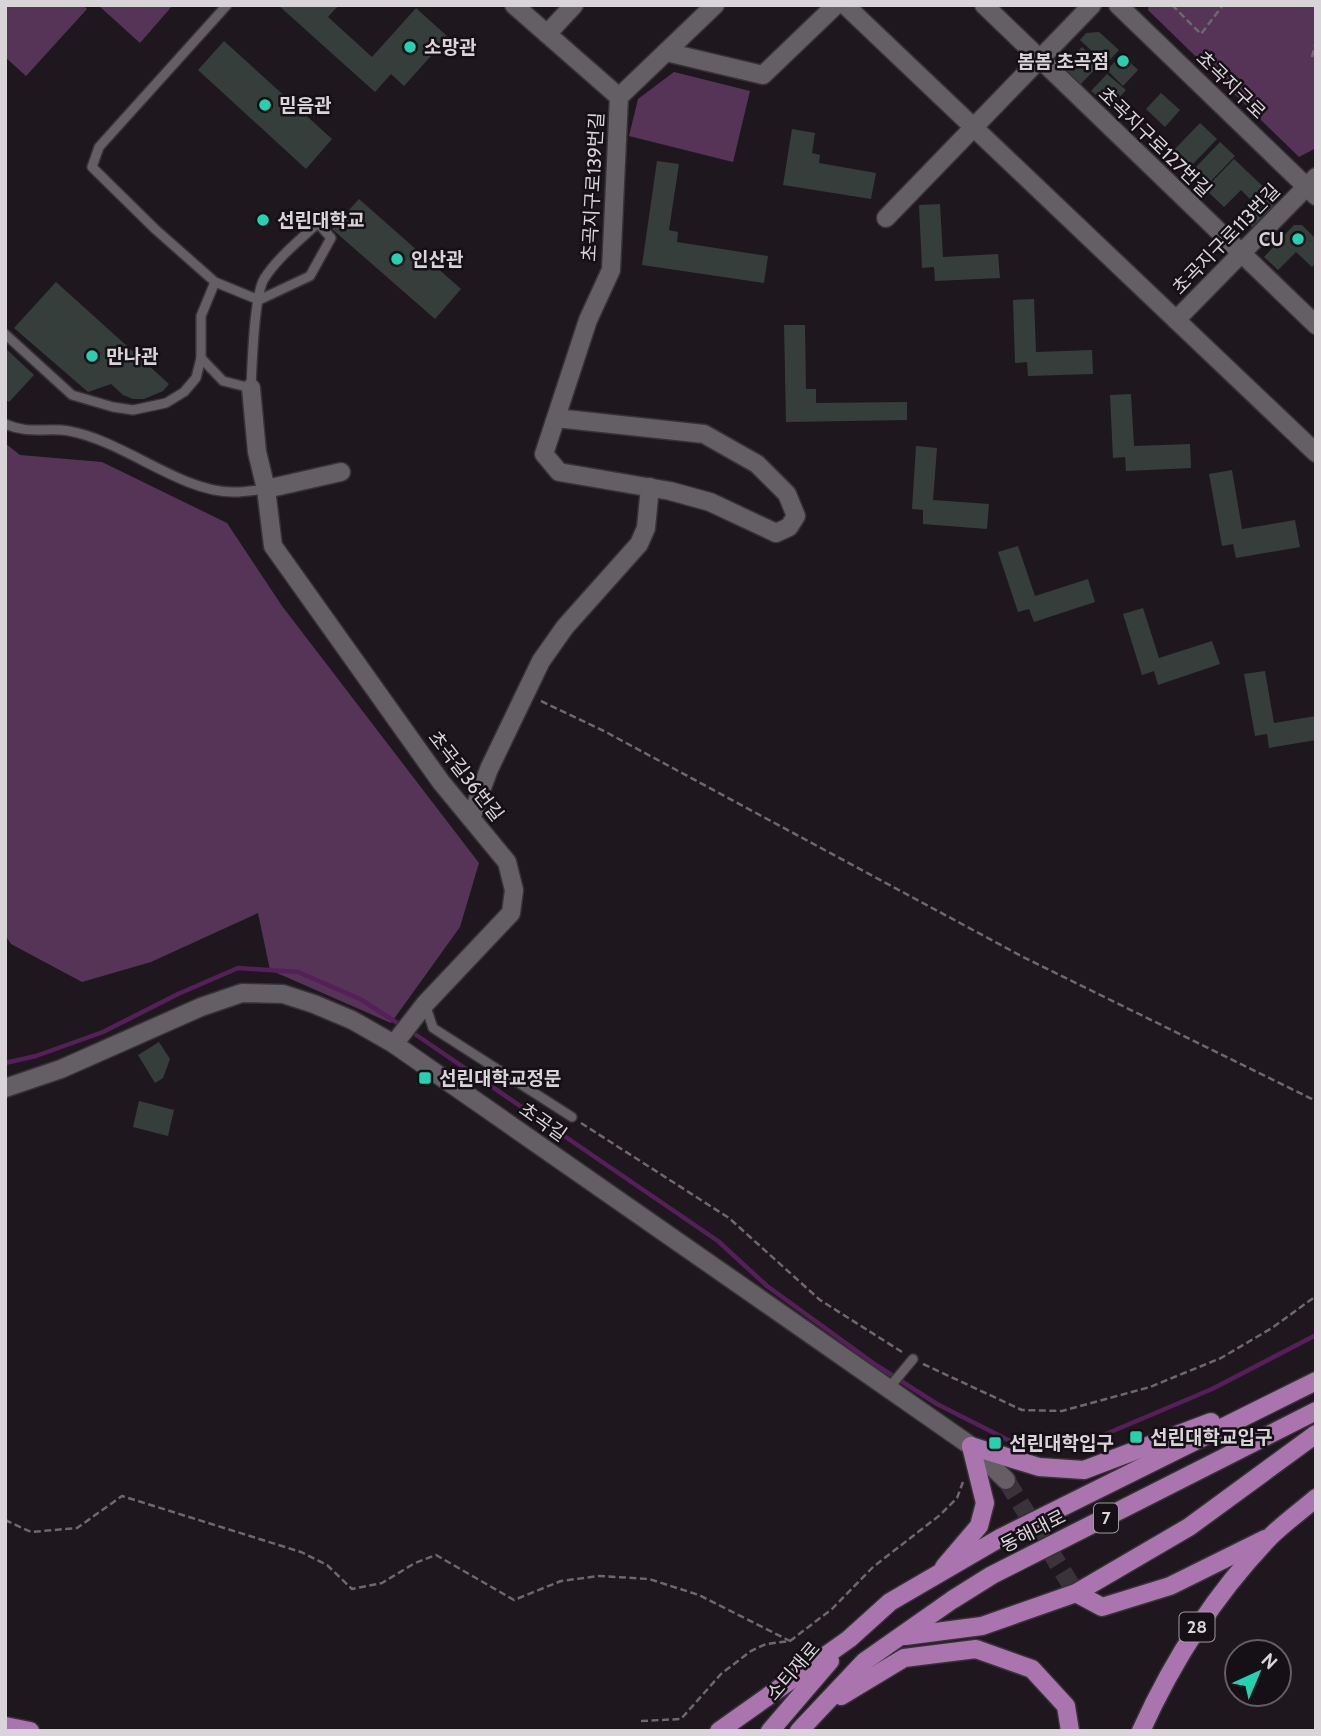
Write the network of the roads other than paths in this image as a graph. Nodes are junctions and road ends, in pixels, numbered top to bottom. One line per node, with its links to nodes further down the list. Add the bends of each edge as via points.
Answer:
1 (228, 5): 18 (lane, via 99,147 92,167)
2 (514, 5): 10 (street)
3 (574, 5): 10 (street)
4 (715, 5): 11 (street, 초곡지구로139번길)
5 (836, 5): 11 (street, via 763,75)
6 (845, 5): 14 (street)
7 (984, 5): 12 (street, 초곡지구로127번길)
8 (1092, 5): 12 (street)
9 (1118, 5): 15 (street, 초곡지구로)
10 (547, 34): 13 (street)
11 (666, 52): 13 (street, 초곡지구로139번길)
12 (1041, 60): 14 (street); 17 (street, 초곡지구로127번길)
13 (619, 97): 25 (street, 초곡지구로139번길, via 611,270 588,320)
14 (974, 127): 16 (street); 20 (street)
15 (1313, 186): 17 (street, 초곡지구로113번길)
16 (886, 218)
17 (1241, 254): 20 (street, 초곡지구로113번길); 21 (street, 초곡지구로127번길)
18 (215, 282): 19 (lane); 23 (lane, via 201,316)
19 (259, 300): 19 (lane, via 310,276 331,238 318,223 263,280); 24 (lane)
20 (1176, 320): 27 (street)
21 (1316, 325)
22 (5, 334): 23 (lane, via 72,395 133,410 166,404 184,392 195,378)
23 (201, 358): 24 (lane, via 223,381)
24 (251, 388): 30 (street, 초곡길36번길)
25 (556, 418): 29 (street, 초곡지구로139번길, via 544,454 559,472); 29 (street, 초곡지구로139번길, via 704,434 757,464 787,494 796,516 789,527 776,533 710,502)
26 (5, 424): 30 (lane, via 21,431 67,431 109,443 195,485 232,492)
27 (1316, 453)
28 (341, 472): 30 (street)
29 (650, 487): 31 (street, via 646,528 639,544 541,660)
30 (266, 489): 31 (street, 초곡길36번길, via 273,546)
31 (471, 818): 32 (street, 초곡길36번길, via 507,862 514,890 511,913)
32 (425, 1004): 33 (street, 초곡길36번길); 35 (lane, via 433,1028)
33 (399, 1038): 34 (street, 초곡길, via 283,994 242,993); 38 (street, 초곡길)
34 (5, 1088)
35 (572, 1117)
36 (913, 1359): 38 (lane)
37 (1316, 1381): 39 (main road, 동해대로 / 7)
38 (888, 1389): 42 (street, 초곡길)
39 (1291, 1392): 42 (main road, via 1084,1470 1039,1466); 46 (main road, 동해대로 / 7, via 1000,1538)
40 (1316, 1411): 48 (main road, 동해대로 / 7, via 992,1575)
41 (1316, 1434): 47 (main road, via 1189,1527)
42 (971, 1446): 43 (street, 초곡길); 46 (main road, via 985,1503 979,1526)
43 (1006, 1480)
44 (1316, 1498): 45 (main road, 28)
45 (1271, 1536): 47 (main road, via 1170,1586 1102,1607); 57 (main road, 28, via 1192,1634)
46 (934, 1578): 49 (main road, 동해대로 / 7, via 890,1602)
47 (1076, 1593): 48 (main road, via 982,1626)
48 (902, 1636): 50 (main road, 동해대로 / 7, via 865,1661)
49 (849, 1639): 53 (main road); 54 (main road, 소티재로 / 7)
50 (817, 1711): 55 (main road, 동해대로 / 7); 56 (main road, via 904,1658 975,1649 1032,1669 1066,1706)
51 (5, 1726): 52 (main road)
52 (30, 1731)
53 (719, 1731)
54 (770, 1731)
55 (799, 1731)
56 (1070, 1731)
57 (1141, 1731)

